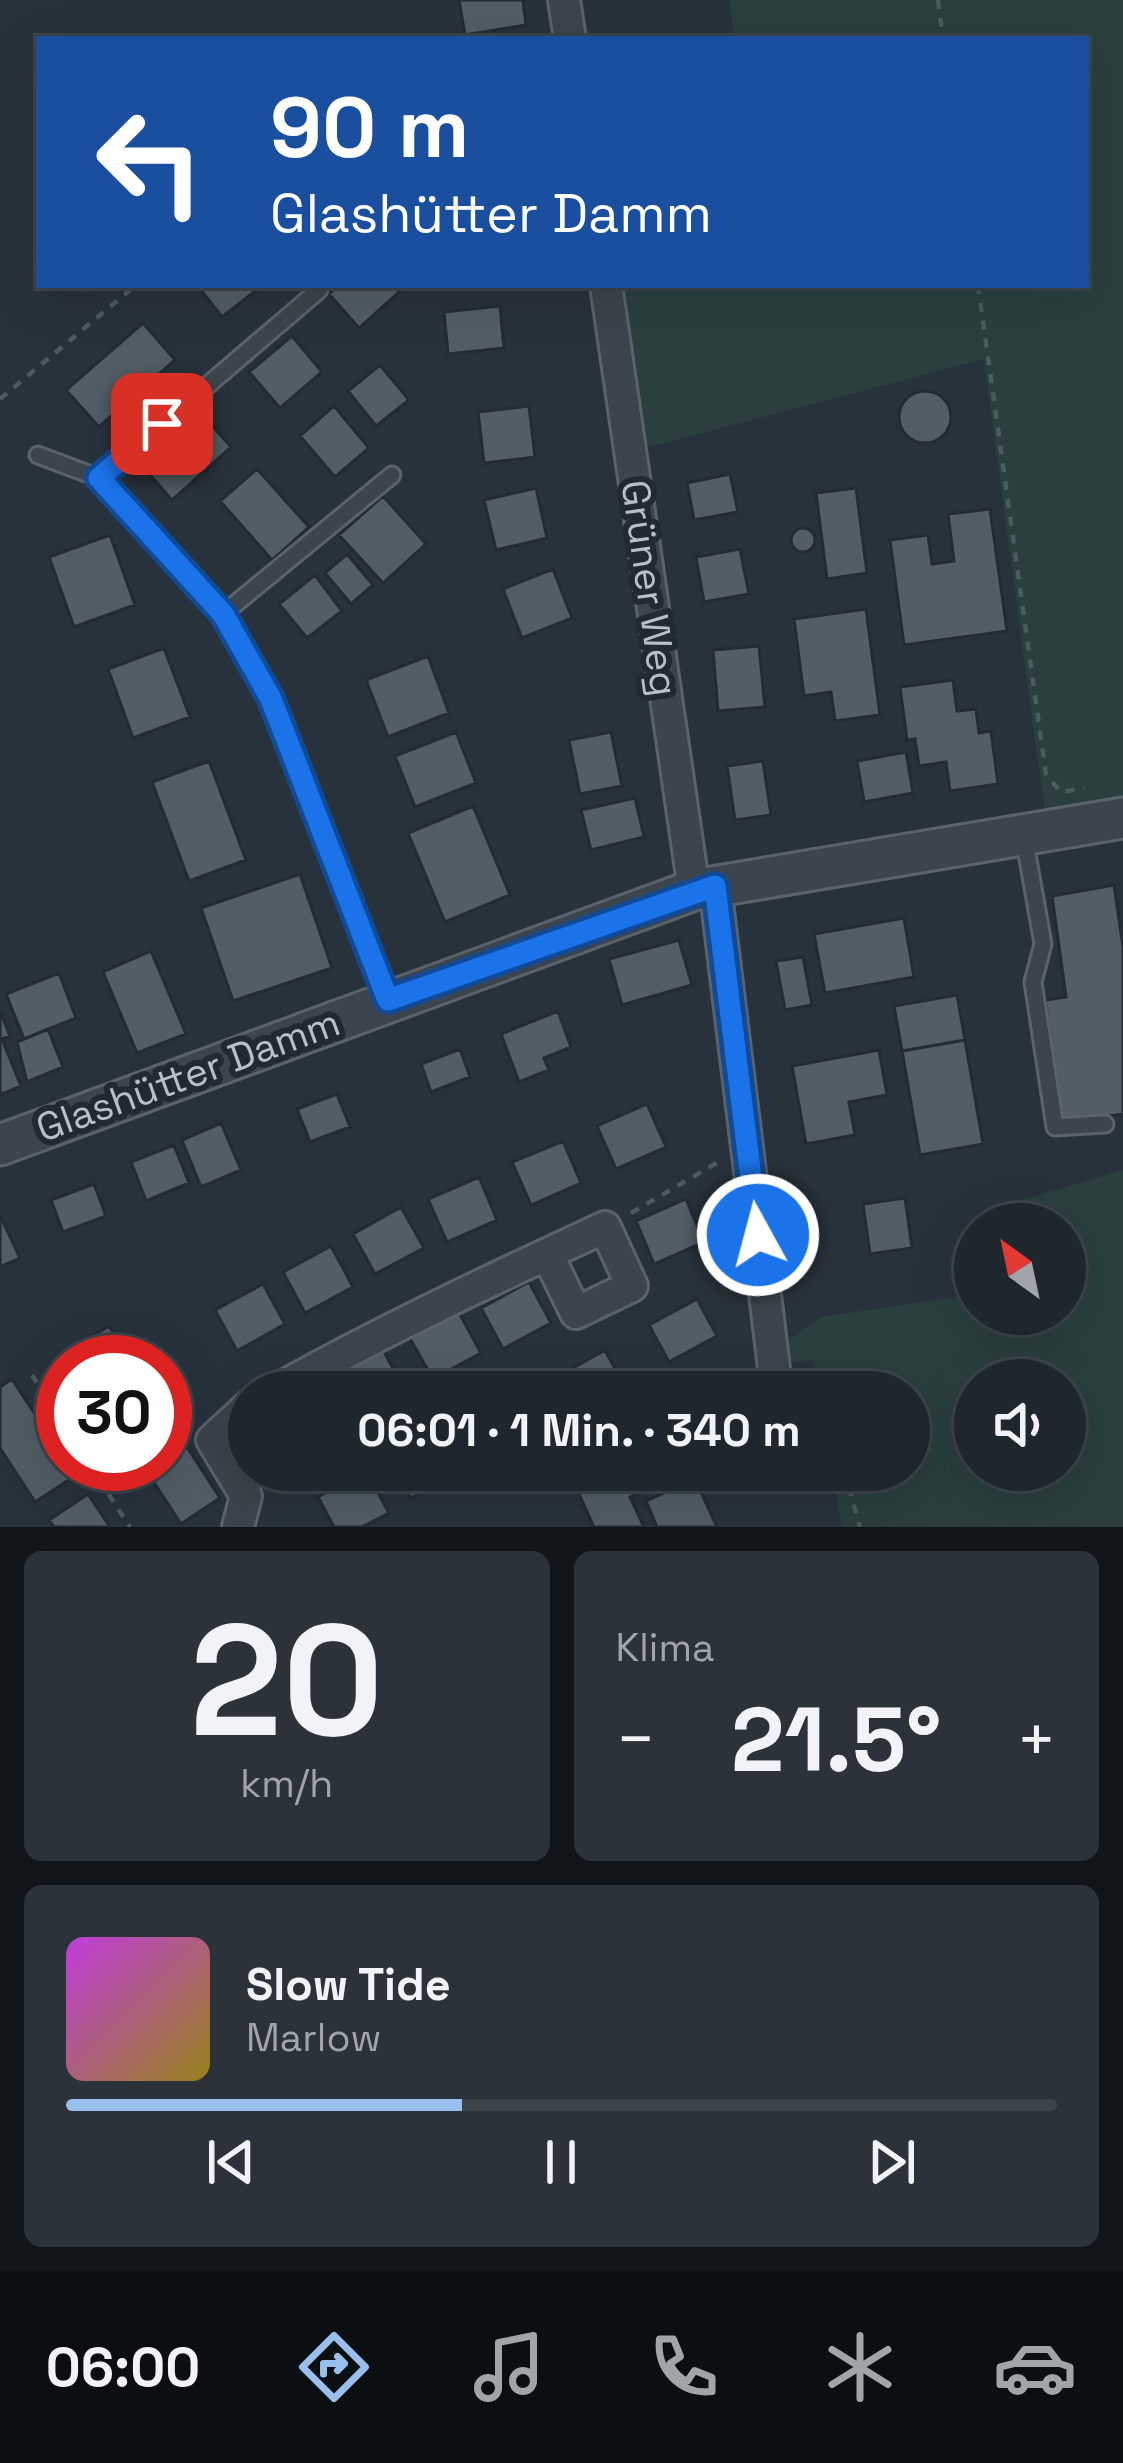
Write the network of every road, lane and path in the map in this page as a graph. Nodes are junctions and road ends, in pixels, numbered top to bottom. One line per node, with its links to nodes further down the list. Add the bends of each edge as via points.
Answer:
1 (564, 0): 3 (street)
2 (938, 0): 4 (path)
3 (570, 36)
4 (944, 36)
5 (132, 288): 9 (path)
6 (606, 288): 16 (street, Grüner Weg)
7 (978, 288): 14 (path, via 1046,776 1061,792)
8 (320, 290): 12 (lane)
9 (0, 399)
10 (38, 455): 12 (lane)
11 (392, 475): 13 (lane)
12 (99, 478): 13 (lane)
13 (223, 614): 17 (lane, via 271,699)
14 (1113, 802): 15 (street, Glashütter Damm)
15 (1023, 835): 16 (street, Glashütter Damm); 18 (lane, via 1043,944 1033,982 1055,1127)
16 (704, 888): 17 (street, Glashütter Damm); 20 (street)
17 (388, 1000): 19 (street, Glashütter Damm)
18 (1105, 1124)
19 (0, 1144)
20 (746, 1146): 21 (path); 23 (street)
21 (648, 1203)
22 (547, 1254): 24 (street)
23 (774, 1368)
24 (311, 1371)
25 (32, 1375): 26 (path)
26 (36, 1381)
27 (228, 1425): 28 (street, via 212,1440)
28 (228, 1466)
29 (107, 1491): 32 (path)
30 (243, 1491): 33 (street)
31 (850, 1491): 34 (path)
32 (130, 1527)
33 (238, 1527)
34 (860, 1527)

